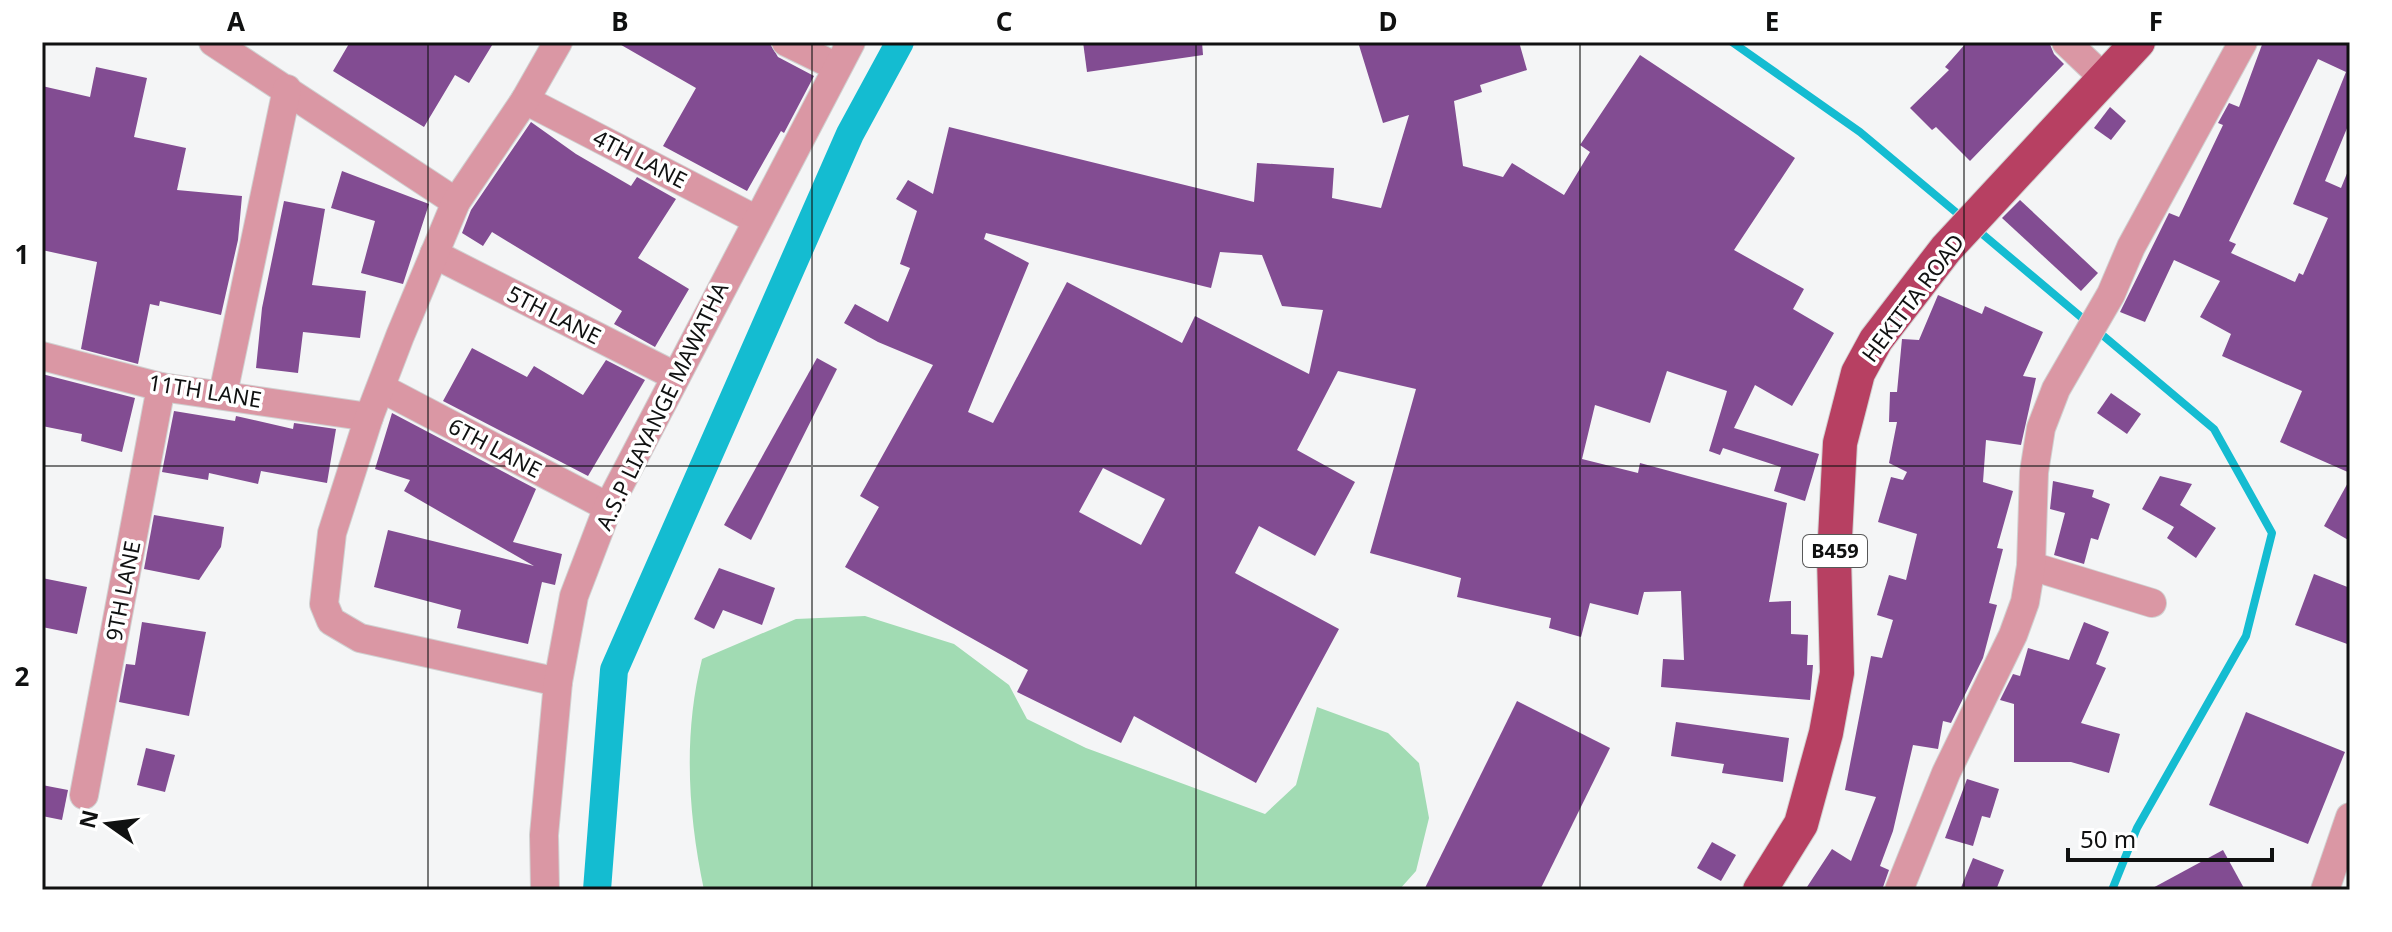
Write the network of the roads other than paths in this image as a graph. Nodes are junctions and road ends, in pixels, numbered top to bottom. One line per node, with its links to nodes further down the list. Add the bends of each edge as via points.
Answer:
1 (213, 42): 10 (street)
2 (558, 42): 11 (street)
3 (786, 42): 8 (street)
4 (851, 42): 8 (street, A.S.P LIAYANGE MAWATHA)
5 (2066, 42): 9 (street)
6 (2138, 42): 9 (main road, HEKITTA ROAD / B459)
7 (2243, 42): 22 (street, via 2056,389 2041,428 2034,472)
8 (837, 67): 13 (street, A.S.P LIAYANGE MAWATHA)
9 (2105, 79): 28 (main road, HEKITTA ROAD / B459, via 1961,233 1876,340 1858,373 1840,443 1837,673 1826,733 1801,824)
10 (287, 89): 12 (street); 19 (street)
11 (525, 100): 12 (street); 13 (street, 4TH LANE)
12 (456, 202): 14 (street)
13 (755, 219): 16 (street, A.S.P LIAYANGE MAWATHA)
14 (434, 254): 16 (street, 5TH LANE); 18 (street)
15 (42, 356): 17 (street, 11TH LANE)
16 (675, 376): 21 (street, A.S.P LIAYANGE MAWATHA)
17 (161, 387): 19 (street, 11TH LANE); 25 (street, 9TH LANE)
18 (383, 389): 20 (street); 21 (street, 6TH LANE)
19 (223, 394): 20 (street, 11TH LANE)
20 (369, 417): 24 (street, via 332,533 324,604 331,621 360,638)
21 (608, 507): 24 (street, A.S.P LIAYANGE MAWATHA, via 574,596)
22 (2031, 566): 23 (street); 29 (street, via 2013,635 1946,773)
23 (2152, 603)
24 (558, 682): 27 (street, A.S.P LIAYANGE MAWATHA, via 544,835)
25 (84, 795)
26 (2350, 817): 30 (street)
27 (545, 890)
28 (1760, 890)
29 (1899, 890)
30 (2325, 890)

